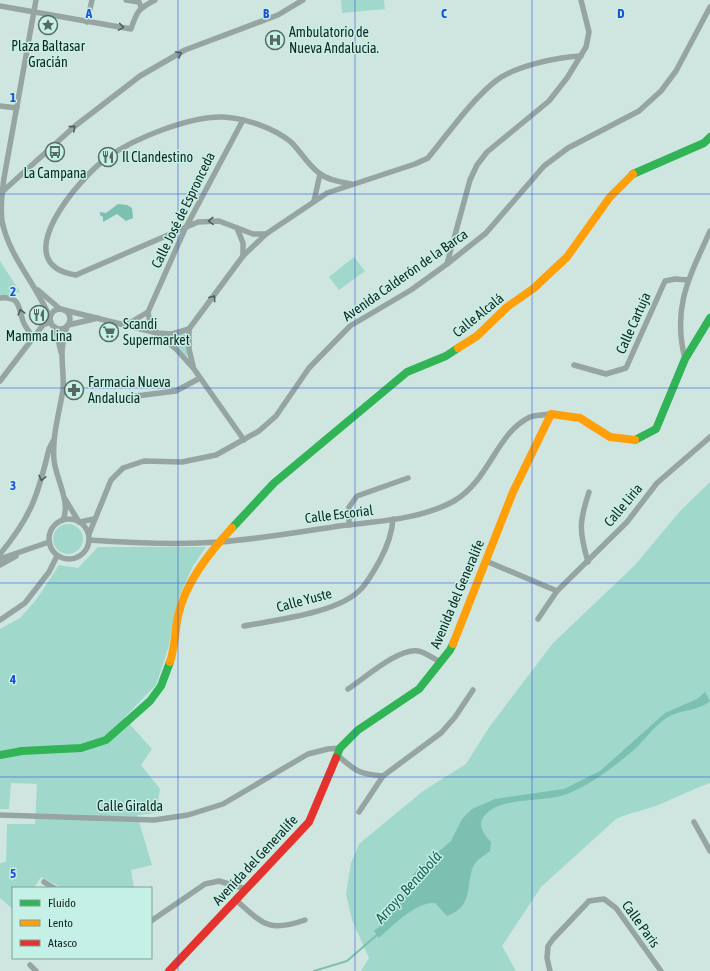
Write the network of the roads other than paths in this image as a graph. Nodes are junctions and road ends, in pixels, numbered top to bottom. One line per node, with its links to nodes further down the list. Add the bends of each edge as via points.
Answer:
1 (36, 0): 10 (street)
2 (92, 0): 11 (street)
3 (126, 0): 8 (street, via 139,2)
4 (155, 0): 8 (street)
5 (303, 0): 19 (street, one-way to 5, via 75,126 140,76 185,50 278,15)
6 (581, 0): 12 (street, via 589,32)
7 (0, 6): 10 (street)
8 (141, 7): 11 (street, one-way to 8, via 131,29)
9 (710, 7): 27 (street, Avenida Calderón de la Barca, via 676,71 661,91 639,111 568,148 544,166 486,233)
10 (34, 13): 11 (street); 14 (street)
11 (87, 22)
12 (581, 56): 18 (street, via 562,58 518,70 498,80 485,91 428,158); 27 (street, via 549,101 487,152 477,165 470,180)
13 (0, 106): 14 (street)
14 (17, 108): 19 (street)
15 (242, 120): 17 (street, via 291,142); 23 (street, Calle José de Espronceda); 23 (street, via 214,117 189,121 124,147 106,158 74,189 54,217 46,250 54,266 68,274 76,275)
16 (710, 137): 62 (street, Calle Alcalá, via 704,143 631,175 610,197 567,257 534,288 507,307 477,336 446,356 407,372 363,407 274,483)
17 (320, 174): 18 (street); 20 (street)
18 (350, 184): 20 (street)
19 (2, 192): 21 (street)
20 (314, 201): 25 (street)
21 (1, 210): 29 (street, via 6,236)
22 (237, 228): 23 (street, one-way to 23, via 209,220); 25 (street, via 252,234); 26 (street, via 243,243)
23 (185, 229): 32 (street, Calle José de Espronceda)
24 (710, 231): 28 (street)
25 (266, 234): 26 (street)
26 (243, 256): 38 (street, one-way to 26)
27 (447, 264): 50 (street, Avenida Calderón de la Barca, via 411,290 350,326 309,368 276,416)
28 (688, 280): 42 (street, via 679,325); 43 (street, Calle Cartuja, via 665,281 626,368 606,374)
29 (36, 289): 31 (street); 35 (street)
30 (0, 298): 40 (street, one-way to 30, via 23,322 16,301 9,297)
31 (62, 309): 33 (street); 35 (street, via 52,313); 36 (street, via 70,316)
32 (148, 312): 37 (street); 39 (street, via 150,323)
33 (98, 318): 36 (street); 37 (street)
34 (710, 318): 42 (street)
35 (52, 323): 36 (street, via 61,329); 40 (street, via 43,326); 41 (street)
36 (68, 325): 41 (street, via 63,339)
37 (126, 325): 39 (street)
38 (189, 329): 39 (street, via 172,334); 44 (street, via 189,349)
39 (157, 333): 44 (street)
40 (33, 338): 46 (street)
41 (62, 354): 51 (street, via 63,384)
42 (685, 359): 48 (street, via 656,429 635,440 610,437 580,418)
43 (574, 364)
44 (194, 369): 45 (street)
45 (200, 378): 47 (street, via 176,391); 50 (street)
46 (0, 381)
47 (120, 398)
48 (551, 414): 56 (street, Calle Escorial, via 531,417 508,433 484,473 454,500 433,510); 67 (street, Avenida del Generalife, via 513,492)
49 (710, 437): 68 (street, Calle Liria, via 657,483 627,522)
50 (244, 440): 55 (street, Avenida Calderón de la Barca, via 216,455 182,462 144,461 123,468 111,480)
51 (53, 441): 54 (street, via 56,474); 64 (street, one-way to 64, via 34,503 16,535)
52 (408, 478): 59 (street, via 357,496 348,508)
53 (589, 492): 68 (street, via 582,515 580,535)
54 (65, 498): 57 (street); 58 (street)
55 (94, 519): 58 (street); 60 (street, Avenida Calderón de la Barca)
56 (393, 519): 59 (street, Calle Escorial); 73 (street, Calle Yuste, via 386,548 377,567 361,589 335,606)
57 (63, 520): 58 (street); 61 (street, via 50,531)
58 (80, 522): 60 (street, via 87,529)
59 (349, 525): 62 (street, Calle Escorial)
60 (89, 537): 62 (street, Calle Escorial, via 132,542); 65 (street, via 85,552 75,559 62,559)
61 (49, 542): 63 (street); 65 (street)
62 (219, 542): 78 (street, Calle Alcalá, via 188,586 178,615 167,672 161,686 150,700 106,740 82,748 22,751)
63 (21, 552): 66 (street); 69 (street)
64 (0, 554)
65 (56, 556): 72 (street, via 49,572 26,603)
66 (0, 558)
67 (486, 561): 70 (street); 74 (street, Avenida del Generalife, via 450,650)
68 (588, 562): 70 (street, Calle Liria)
69 (0, 565)
70 (557, 591): 71 (street, Calle Liria)
71 (538, 619)
72 (0, 620)
73 (244, 626)
74 (441, 662): 75 (street, via 419,651 398,655); 77 (street, Avenida del Generalife, via 419,689 358,730)
75 (348, 689)
76 (473, 690): 79 (street, via 441,733)
77 (339, 751): 79 (street, via 356,771 364,775); 81 (street, Calle Giralda, via 328,749 308,754 223,804 188,815 154,820); 86 (street, Avenida del Generalife, via 309,822)
78 (0, 755)
79 (382, 776): 80 (street)
80 (359, 812)
81 (0, 816)
82 (694, 822): 83 (street)
83 (710, 851)
84 (44, 882): 85 (street)
85 (52, 887)
86 (246, 889): 87 (street, Avenida del Generalife); 88 (street, via 219,881 205,884)
87 (236, 900): 89 (street, via 256,918 272,926 285,927); 92 (street, Avenida del Generalife)
88 (152, 920)
89 (305, 920)
90 (30, 965): 91 (street)
91 (36, 971)
92 (170, 971)
93 (550, 971): 94 (street, Calle Paris, via 548,946 553,939 589,901 604,899 616,908)
94 (660, 971)

